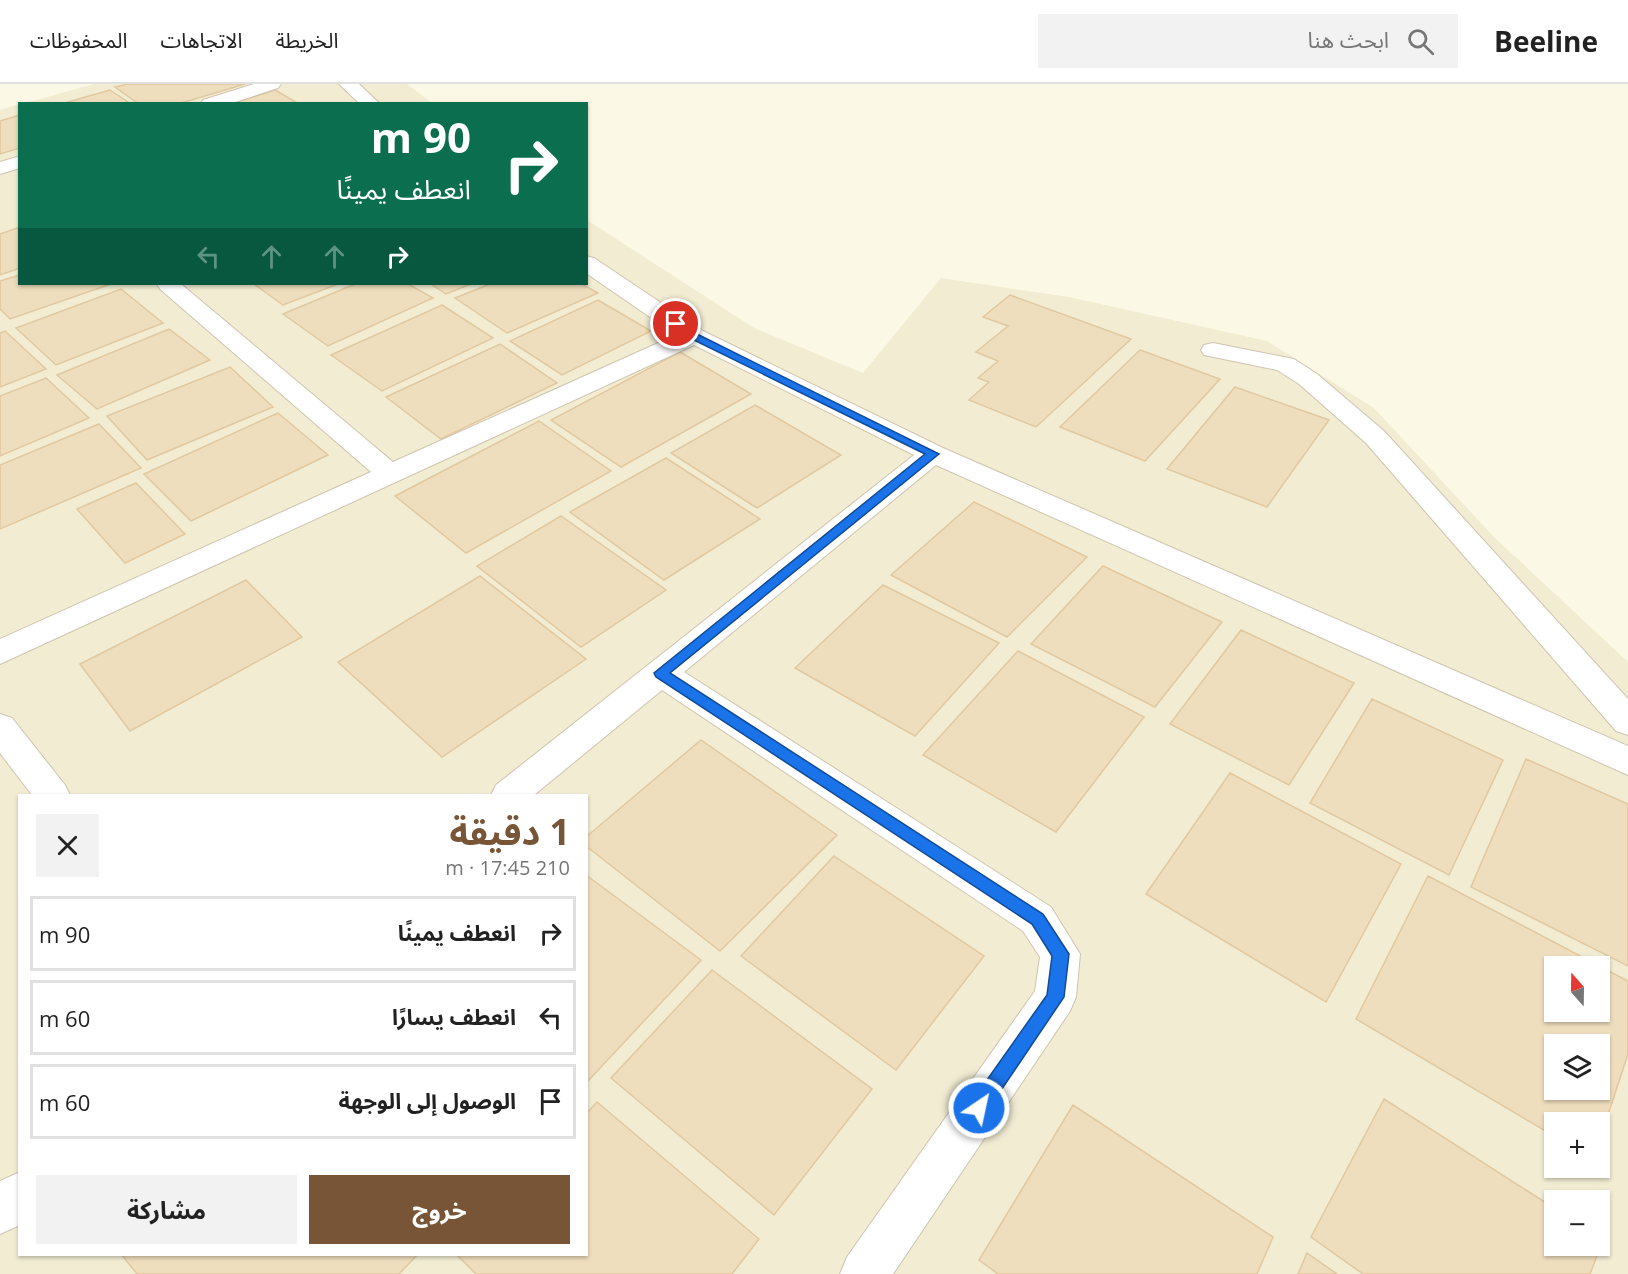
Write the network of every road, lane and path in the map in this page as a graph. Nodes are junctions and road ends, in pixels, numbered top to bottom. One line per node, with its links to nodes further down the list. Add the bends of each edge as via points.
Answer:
1 (272, 84): 3 (street)
2 (348, 84): 4 (street)
3 (215, 102)
4 (369, 102)
5 (18, 163): 6 (street)
6 (0, 168)
7 (588, 264): 9 (street)
8 (169, 285): 12 (street)
9 (694, 336): 11 (street); 12 (street)
10 (1213, 350): 15 (street, via 1285,364 1375,437)
11 (933, 454): 14 (street); 17 (street)
12 (390, 474): 13 (street)
13 (0, 652)
14 (661, 673): 19 (street); 22 (street, via 1037,919 1060,954 1055,997)
15 (1628, 722)
16 (0, 727): 18 (street)
17 (1628, 761)
18 (51, 794)
19 (510, 794)
20 (18, 1197): 21 (street)
21 (0, 1211)
22 (864, 1274)

